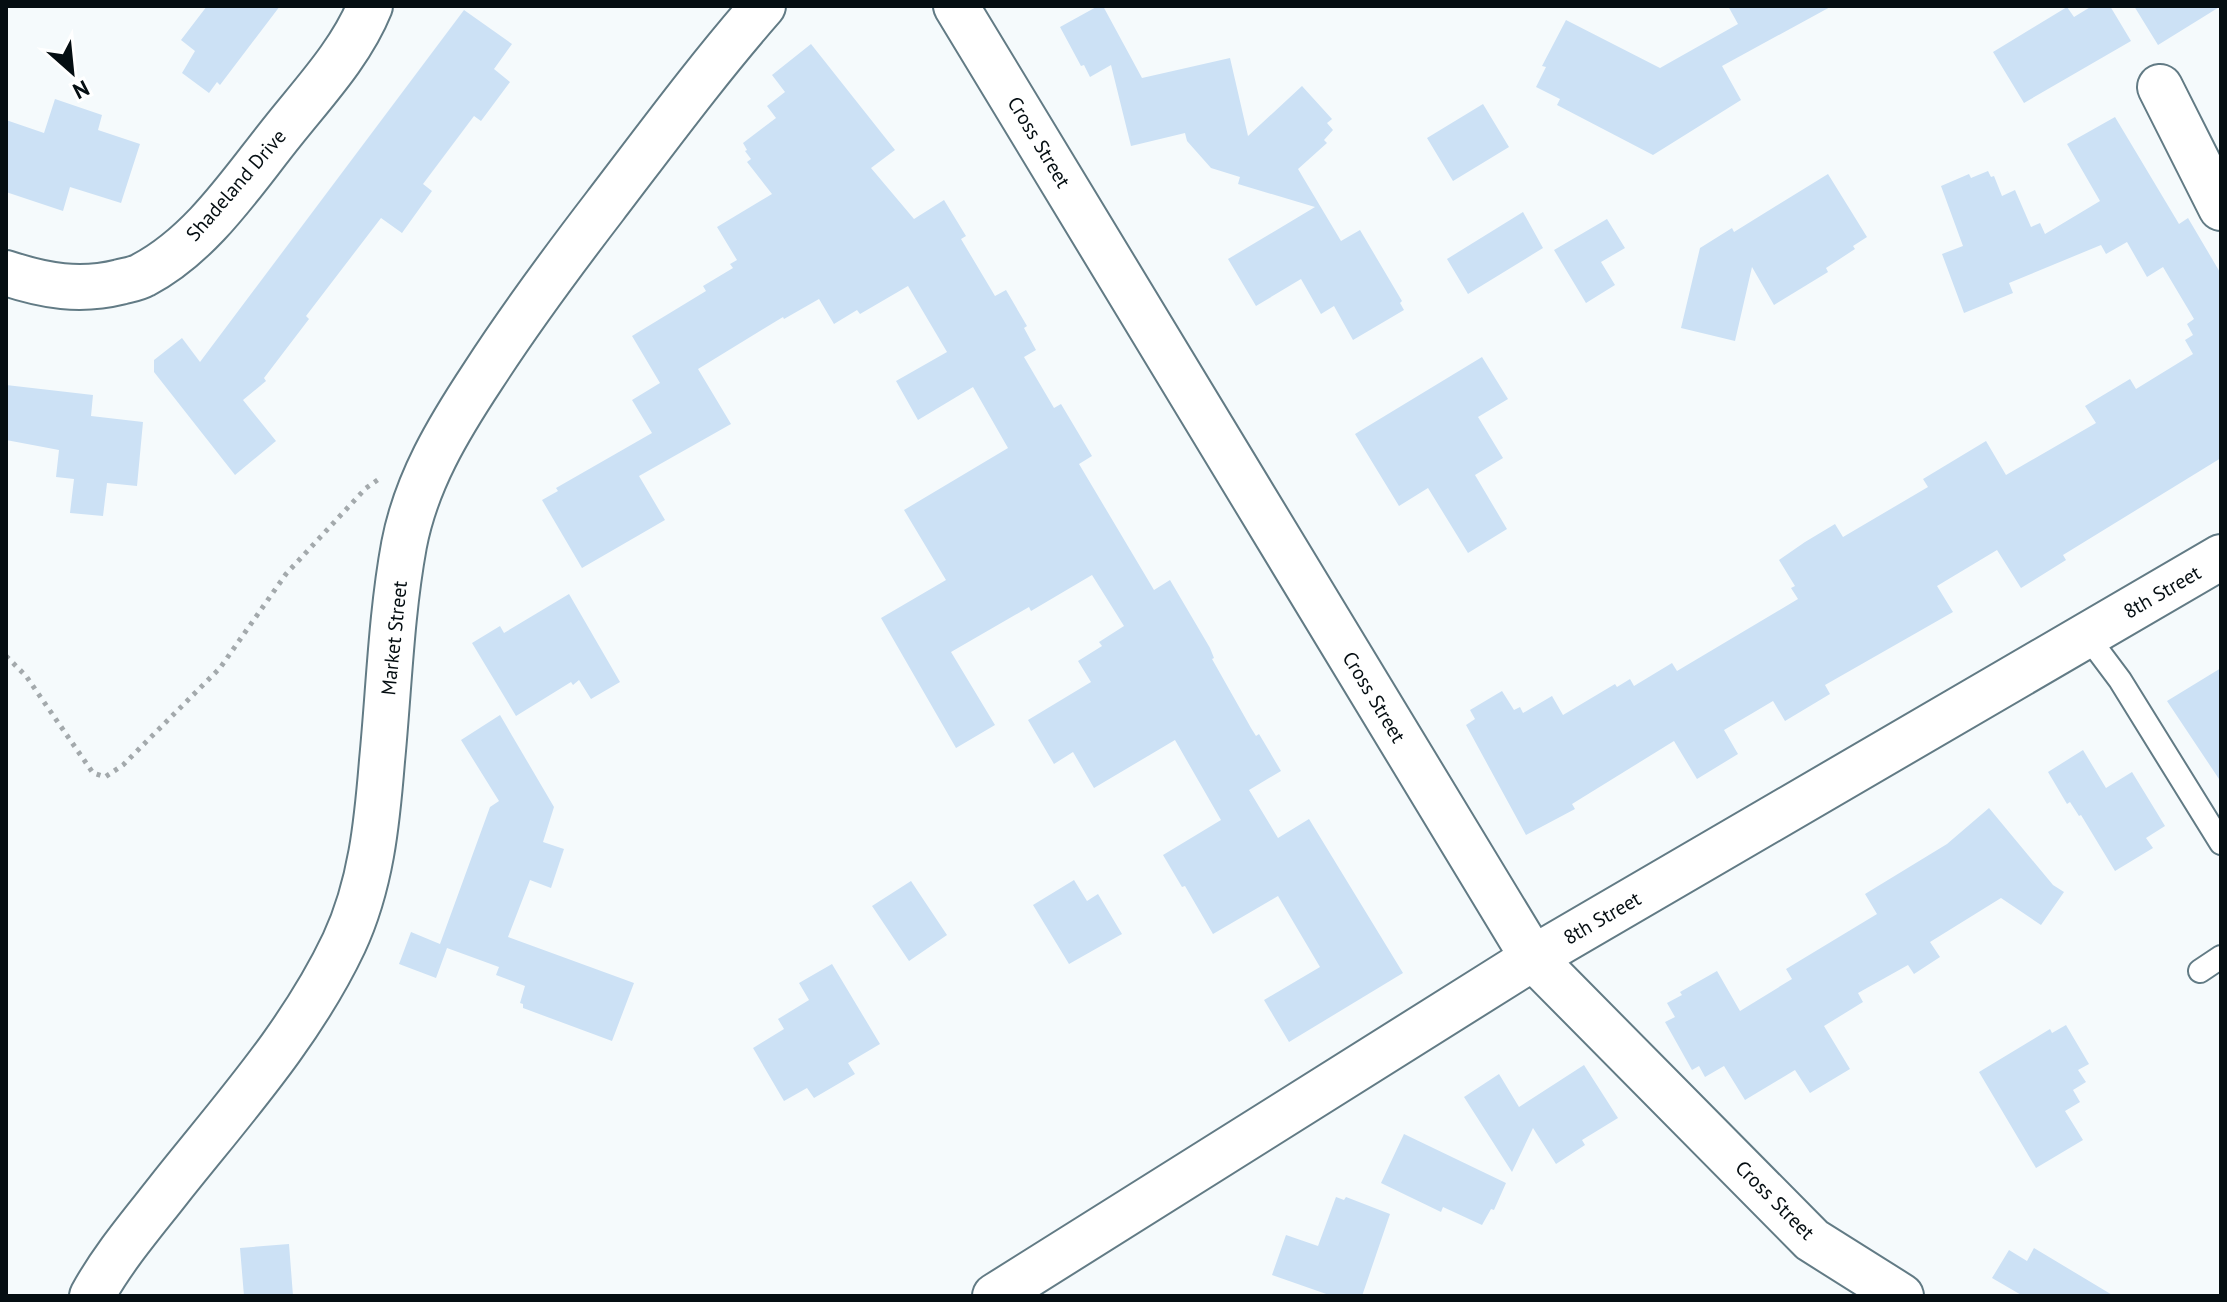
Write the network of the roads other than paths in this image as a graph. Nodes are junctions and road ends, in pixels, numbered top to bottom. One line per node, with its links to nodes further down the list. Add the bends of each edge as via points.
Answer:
1 (370, 6): 6 (street, Shadeland Drive, via 319,87 179,251 141,277 97,287 65,288)
2 (763, 6): 13 (street, Market Street, via 528,307 444,437 419,490 405,541 394,609 377,830 369,872 345,940 287,1040 111,1262)
3 (956, 6): 11 (street, Cross Street)
4 (2160, 87): 5 (street)
5 (2221, 208)
6 (6, 273)
7 (2221, 557): 8 (street, 8th Street)
8 (2087, 636): 9 (lane); 11 (street, 8th Street)
9 (2221, 843)
10 (2221, 957): 12 (lane)
11 (1533, 958): 14 (street, 8th Street); 15 (street, Cross Street, via 1812,1240)
12 (2200, 971)
13 (92, 1296)
14 (995, 1296)
15 (1901, 1296)

